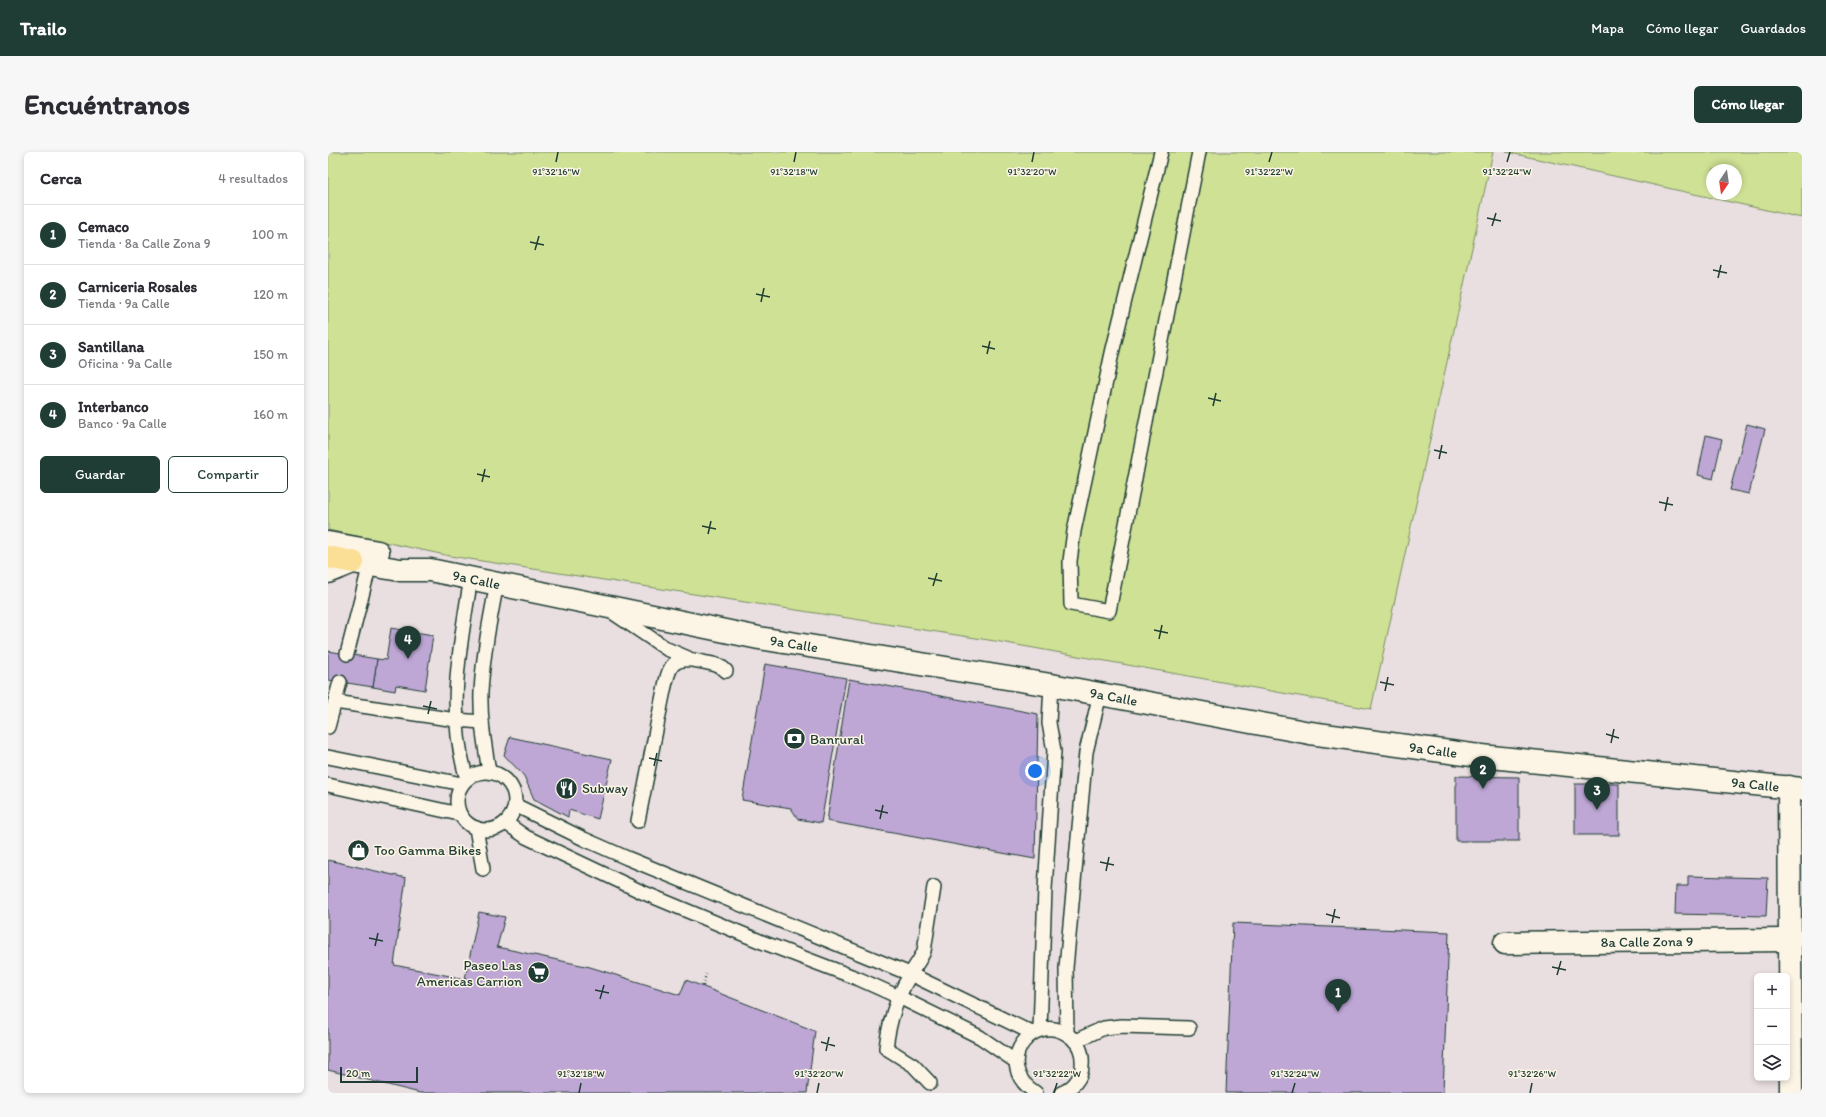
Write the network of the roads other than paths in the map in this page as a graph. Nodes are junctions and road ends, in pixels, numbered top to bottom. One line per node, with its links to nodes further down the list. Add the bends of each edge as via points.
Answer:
1 (1161, 152): 2 (lane, via 1112,353 1074,531 1070,561 1071,604 1109,611)
2 (1199, 152)
3 (328, 543): 6 (street, 9a Calle, via 408,558)
4 (328, 557): 5 (main road)
5 (362, 563): 6 (street, 9a Calle, via 400,570); 7 (street); 11 (lane)
6 (430, 570): 8 (street, 9a Calle)
7 (328, 572)
8 (471, 578): 9 (street, 9a Calle); 18 (lane, via 458,664)
9 (497, 583): 10 (street, 9a Calle); 19 (lane, via 487,629 481,693)
10 (601, 604): 12 (lane, via 656,642); 15 (street, 9a Calle, via 759,638)
11 (347, 654)
12 (688, 658): 13 (lane, via 719,665); 28 (lane, via 673,665 666,679)
13 (726, 671)
14 (340, 682): 17 (lane)
15 (1051, 685): 16 (street, 9a Calle); 39 (lane, via 1049,723 1054,751)
16 (1100, 694): 25 (street, 9a Calle, via 1310,733 1396,746); 40 (lane, via 1086,752 1066,968)
17 (335, 702): 18 (lane); 20 (lane)
18 (456, 720): 19 (lane); 23 (lane)
19 (482, 722): 22 (lane)
20 (328, 727)
21 (328, 757): 23 (lane)
22 (489, 772): 23 (lane, via 477,773); 26 (lane, via 498,774 511,786)
23 (464, 781): 27 (lane, via 458,794)
24 (328, 785): 27 (lane)
25 (1795, 788): 32 (street)
26 (515, 804): 29 (lane); 36 (lane, via 570,833 634,861)
27 (459, 814): 30 (lane)
28 (638, 821)
29 (506, 823): 30 (lane, via 492,830); 37 (lane, via 526,837 642,892)
30 (476, 828): 31 (lane)
31 (483, 869)
32 (1796, 878): 34 (street)
33 (934, 887): 36 (lane, via 924,951)
34 (1790, 940): 35 (street, 8a Calle Zona 9); 45 (street)
35 (1505, 943)
36 (910, 974): 37 (lane); 39 (lane)
37 (899, 997): 41 (lane, via 980,1037); 42 (lane, via 889,1022 886,1048 913,1065)
38 (1189, 1028): 40 (lane, via 1110,1027)
39 (1036, 1032): 40 (lane, via 1049,1029); 41 (lane, via 1023,1041)
40 (1071, 1038): 44 (lane, via 1080,1050 1082,1069)
41 (1015, 1061): 43 (lane, via 1019,1076)
42 (930, 1083)
43 (1031, 1091)
44 (1068, 1091)
45 (1791, 1093)

